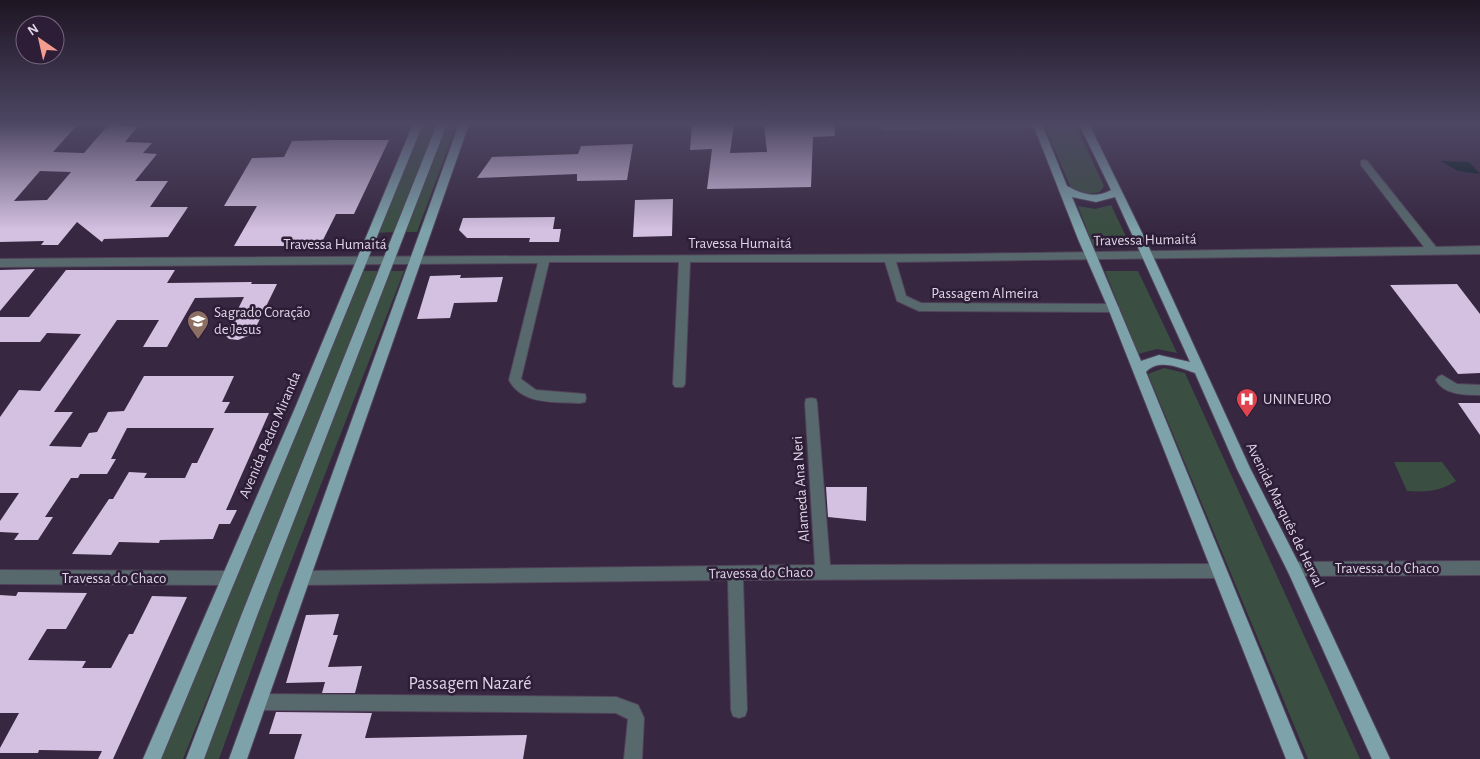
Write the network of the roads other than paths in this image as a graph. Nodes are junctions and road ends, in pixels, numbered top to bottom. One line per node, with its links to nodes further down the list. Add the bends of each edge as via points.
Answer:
1 (403, 159): 17 (main road, Avenida Pedro Miranda)
2 (428, 159): 18 (main road)
3 (452, 159): 13 (main road)
4 (1051, 159): 7 (main road)
5 (1101, 159): 8 (main road, Avenida Marquês de Herval)
6 (1364, 163): 10 (street)
7 (1064, 188): 8 (main road, via 1074,195 1090,199); 11 (main road)
8 (1116, 192): 12 (main road, Avenida Marquês de Herval)
9 (1480, 250): 10 (street, Travessa Humaitá)
10 (1433, 251): 12 (street, Travessa Humaitá)
11 (1089, 255): 12 (street, Travessa Humaitá); 16 (street, Travessa Humaitá); 20 (main road)
12 (1147, 255): 21 (main road, Avenida Marquês de Herval)
13 (417, 258): 14 (street, Travessa Humaitá); 18 (street, Travessa Humaitá); 35 (main road)
14 (545, 258): 15 (street, Travessa Humaitá); 26 (street, via 516,380 524,391 533,394)
15 (685, 258): 16 (street, Travessa Humaitá); 24 (street)
16 (889, 258): 20 (street, Passagem Almeira, via 901,298 919,307)
17 (361, 260): 18 (street, Travessa Humaitá); 19 (street, Travessa Humaitá); 34 (main road, Avenida Pedro Miranda)
18 (390, 260): 39 (main road, via 248,616)
19 (0, 263)
20 (1114, 308): 22 (main road)
21 (1200, 370): 22 (main road, via 1162,360 1147,362); 29 (main road, Avenida Marquês de Herval)
22 (1139, 371): 30 (main road)
23 (1442, 380): 25 (street, via 1461,390)
24 (679, 384)
25 (1480, 390)
26 (580, 398)
27 (811, 403): 31 (street, Alameda Ana Neri)
28 (1480, 568): 29 (street, Travessa do Chaco)
29 (1294, 569): 43 (main road, Avenida Marquês de Herval)
30 (1219, 571): 31 (street, Travessa do Chaco); 42 (main road)
31 (823, 572): 32 (street, Travessa do Chaco)
32 (735, 574): 35 (street, Travessa do Chaco); 37 (street)
33 (0, 577): 34 (street, Travessa do Chaco)
34 (228, 578): 38 (main road, Avenida Pedro Miranda)
35 (302, 578): 36 (main road)
36 (258, 702): 40 (main road); 41 (street, Passagem Nazaré, via 616,705 632,711 636,718)
37 (739, 710)
38 (152, 759)
39 (195, 759)
40 (238, 759)
41 (633, 759)
42 (1296, 759)
43 (1381, 759)

